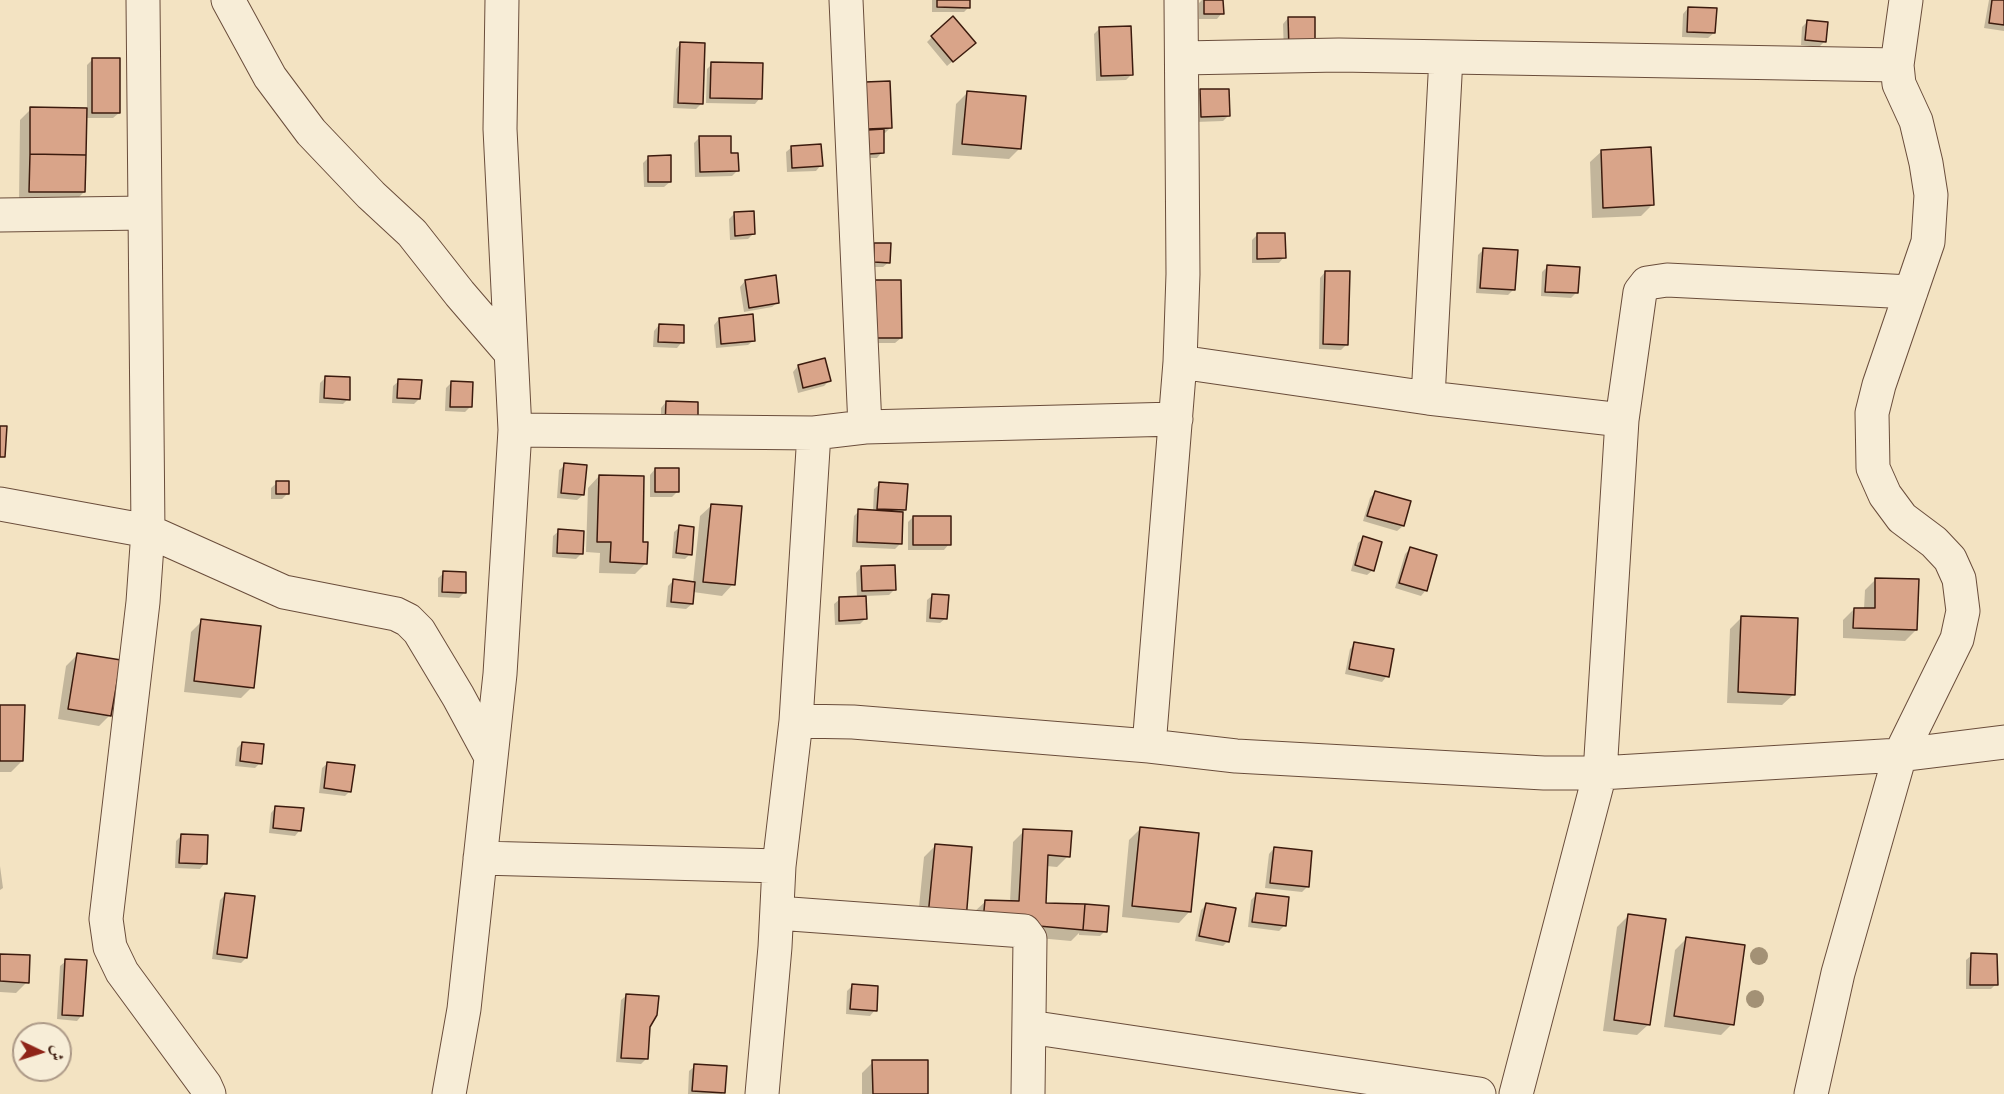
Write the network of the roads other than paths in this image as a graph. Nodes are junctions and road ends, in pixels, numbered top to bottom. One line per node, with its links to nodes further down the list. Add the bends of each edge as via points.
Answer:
1 (143, 0): 10 (street)
2 (228, 0): 13 (street, via 270,78 311,132 412,233)
3 (502, 0): 13 (street, via 500,129)
4 (846, 0): 18 (street)
5 (1181, 0): 8 (street)
6 (1906, 0): 9 (street)
7 (1446, 57): 8 (street); 9 (street); 15 (street)
8 (1182, 58): 14 (street)
9 (1897, 65): 12 (street, via 1899,84 1916,121 1931,195 1928,243)
10 (145, 213): 11 (street); 22 (street)
11 (0, 215)
12 (1911, 292): 17 (street, via 1667,280 1647,283 1640,292); 26 (street, via 1872,413 1873,468 1885,495 1902,518 1950,559 1959,579 1963,610 1957,639)
13 (510, 352): 19 (street)
14 (1180, 362): 15 (street); 16 (street)
15 (1428, 398): 17 (street)
16 (1176, 419): 18 (street); 25 (street)
17 (1622, 420): 28 (street)
18 (865, 427): 20 (street)
19 (514, 430): 20 (street); 27 (street, via 500,674)
20 (814, 433): 23 (street)
21 (0, 504): 22 (street)
22 (148, 531): 27 (street, via 284,592 389,612 408,620 432,651); 33 (street, via 144,602 106,919 110,947 122,972)
23 (796, 721): 25 (street); 30 (street)
24 (2004, 742): 26 (street)
25 (1149, 746): 28 (street, via 1247,757)
26 (1900, 755): 28 (street); 39 (street, via 1838,973)
27 (491, 757): 29 (street)
28 (1600, 773): 38 (street)
29 (480, 858): 30 (street); 34 (street, via 464,1009)
30 (779, 866): 31 (street)
31 (777, 913): 32 (street, via 1024,931 1030,939); 35 (street)
32 (1029, 1027): 36 (street); 37 (street)
33 (209, 1094)
34 (449, 1094)
35 (762, 1094)
36 (1028, 1094)
37 (1479, 1094)
38 (1516, 1094)
39 (1811, 1094)

